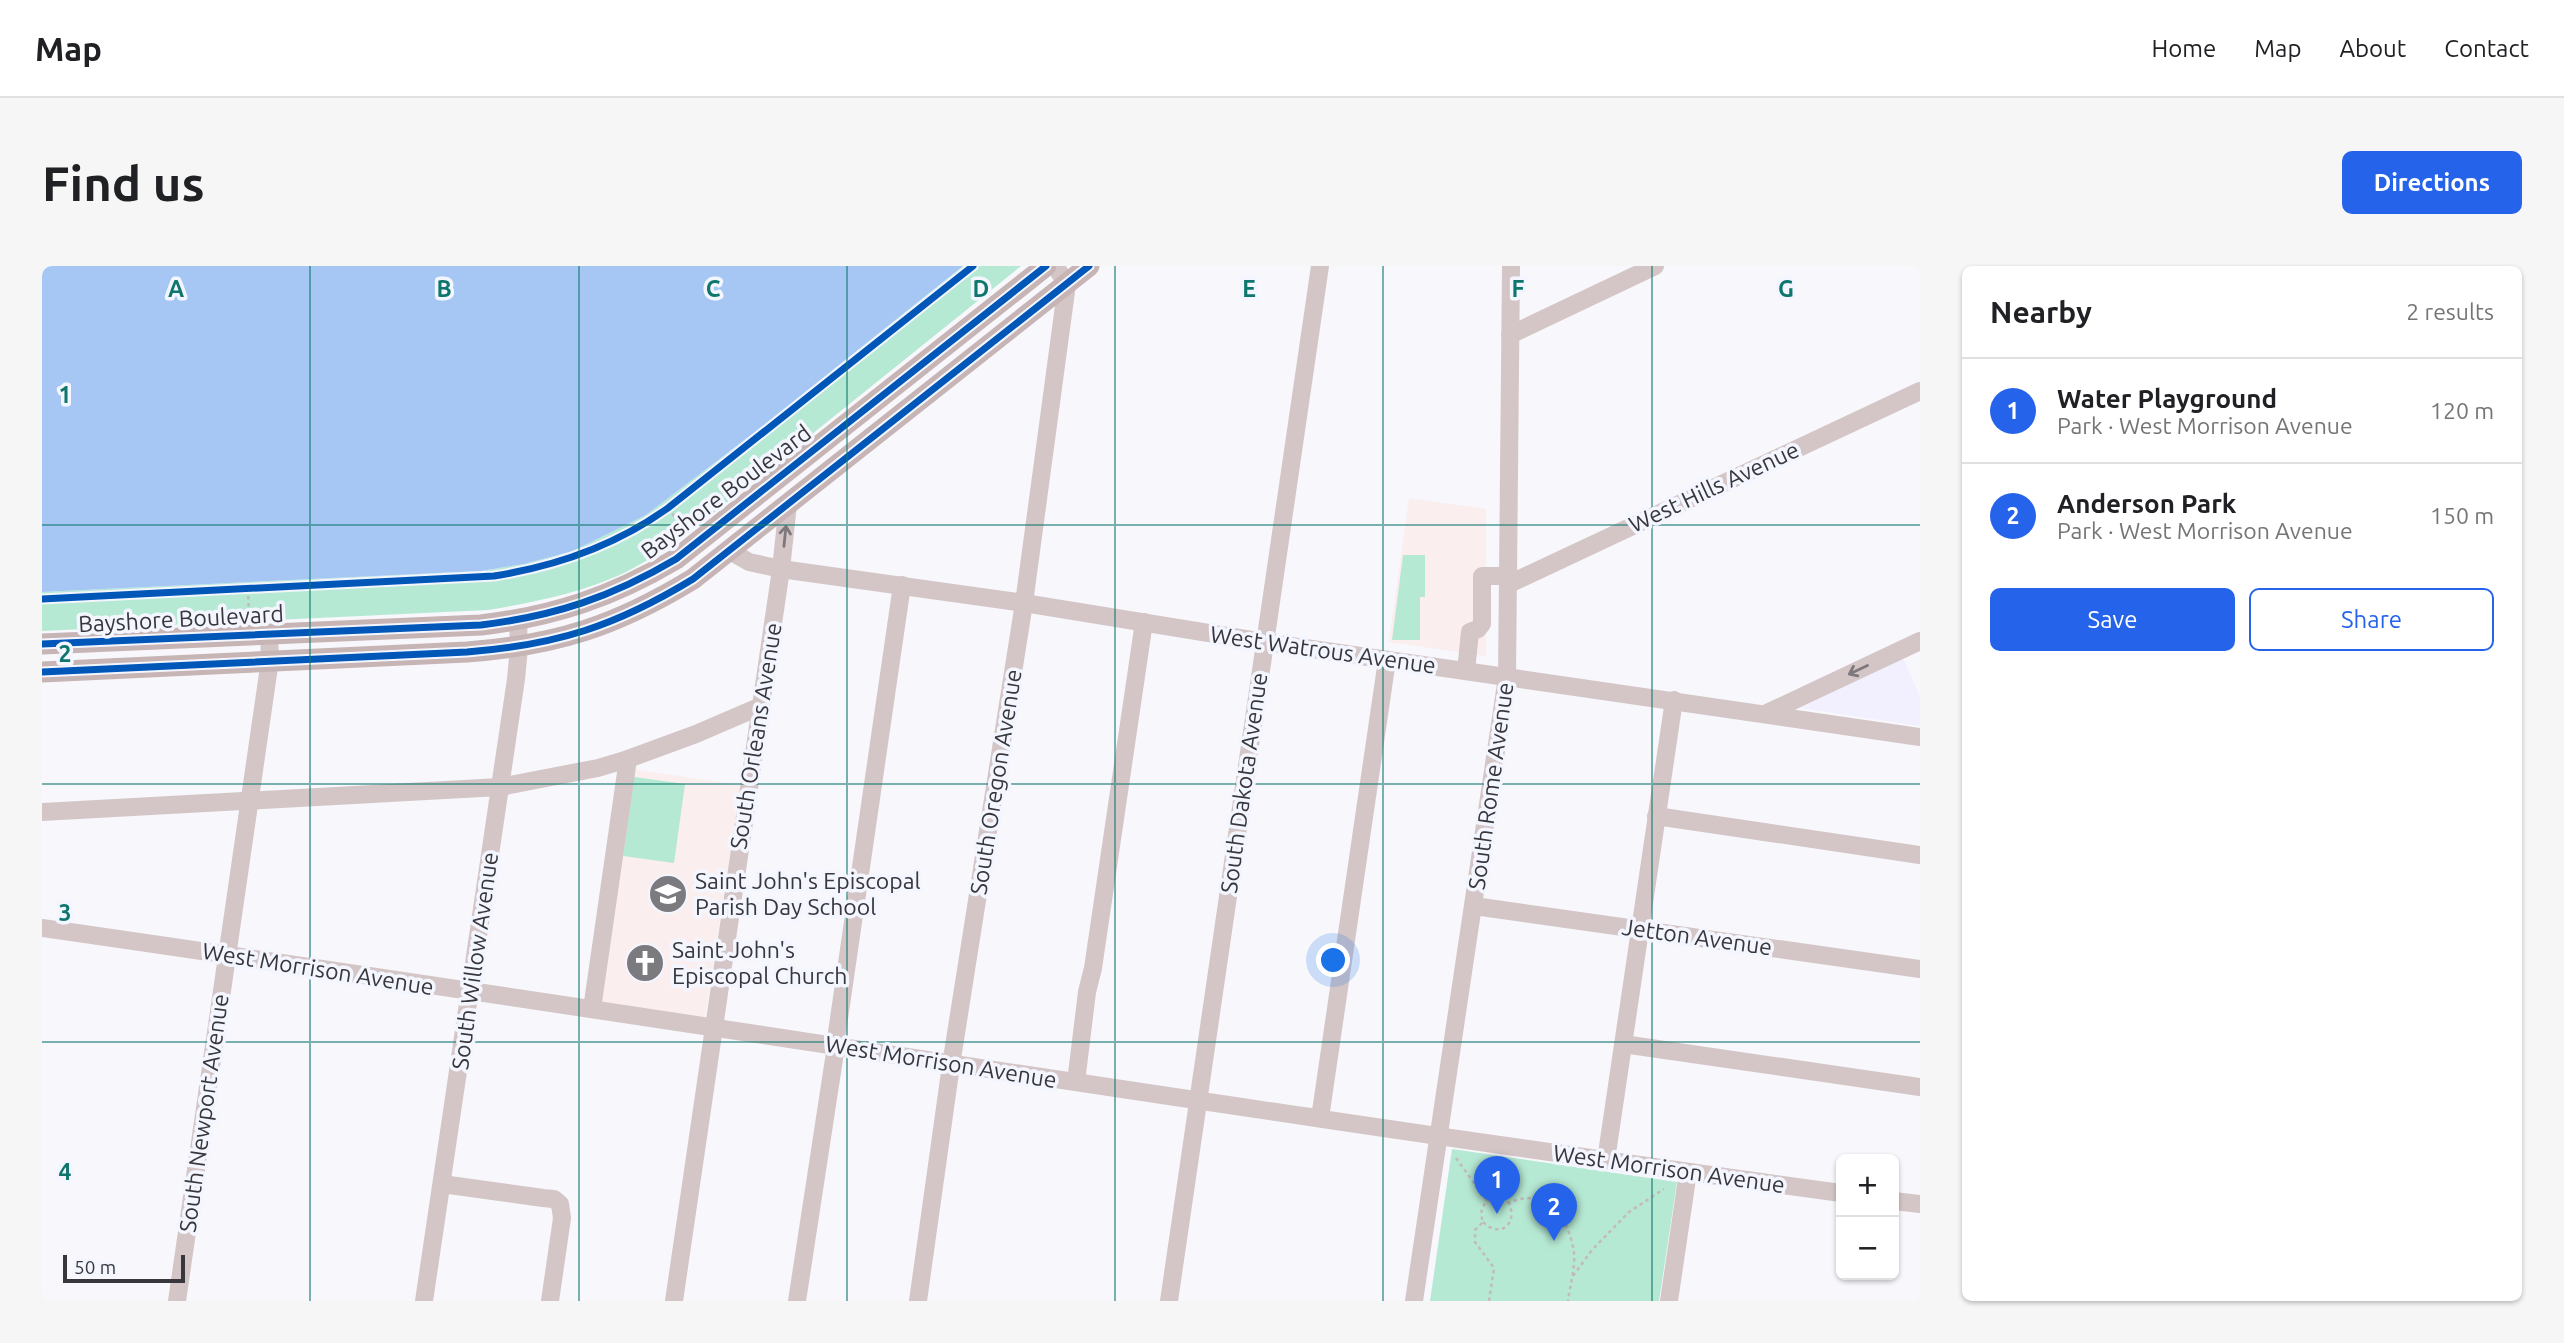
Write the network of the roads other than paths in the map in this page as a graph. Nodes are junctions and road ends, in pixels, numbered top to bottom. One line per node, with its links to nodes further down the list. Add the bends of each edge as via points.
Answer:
1 (1046, 266): 15 (main road, Bayshore Boulevard, via 676,559 599,598)
2 (1089, 266): 6 (main road, Bayshore Boulevard)
3 (1320, 266): 19 (street, South Dakota Avenue)
4 (1511, 266): 7 (street, South Rome Avenue)
5 (1655, 266): 7 (street)
6 (1061, 275): 9 (main road, Bayshore Boulevard); 14 (street, South Oregon Avenue)
7 (1510, 335): 12 (street, South Rome Avenue)
8 (1920, 391): 12 (street, West Hills Avenue)
9 (788, 503): 10 (main road, Bayshore Boulevard); 11 (street, South Orleans Avenue, one-way to 9)
10 (730, 551): 11 (street, West Watrous Avenue, via 749,562); 21 (main road, Bayshore Boulevard, via 694,579 629,614 587,631)
11 (781, 569): 13 (street, West Watrous Avenue); 28 (street, South Orleans Avenue)
12 (1509, 580): 24 (street, West Hills Avenue, via 1482,576 1482,624 1470,632); 26 (street, South Rome Avenue)
13 (902, 586): 14 (street, West Watrous Avenue); 46 (street)
14 (1024, 603): 16 (street, West Watrous Avenue); 47 (street, South Oregon Avenue)
15 (518, 621): 17 (main road, Bayshore Boulevard); 21 (street, South Willow Avenue)
16 (1144, 622): 19 (street, West Watrous Avenue); 48 (street)
17 (269, 634): 20 (main road, Bayshore Boulevard); 22 (street, South Newport Avenue)
18 (1920, 641): 29 (street, one-way to 29)
19 (1264, 642): 23 (street, West Watrous Avenue); 50 (street, South Dakota Avenue)
20 (42, 644)
21 (519, 648): 22 (main road, Bayshore Boulevard); 32 (street, South Willow Avenue)
22 (270, 660): 25 (main road, Bayshore Boulevard); 33 (street, South Newport Avenue)
23 (1387, 660): 24 (street, West Watrous Avenue); 51 (street)
24 (1466, 671): 26 (street, West Watrous Avenue)
25 (42, 672)
26 (1507, 677): 27 (street, West Watrous Avenue); 37 (street, South Rome Avenue)
27 (1674, 700): 29 (street, West Watrous Avenue); 35 (street)
28 (761, 706): 31 (street); 44 (street, South Orleans Avenue)
29 (1767, 713): 30 (street, West Watrous Avenue)
30 (1920, 737)
31 (628, 759): 32 (street); 43 (street)
32 (500, 787): 33 (street); 42 (street, South Willow Avenue)
33 (249, 802): 34 (street); 40 (street, South Newport Avenue)
34 (42, 812)
35 (1656, 816): 36 (street); 39 (street)
36 (1920, 855)
37 (1474, 906): 39 (street, Jetton Avenue); 52 (street, South Rome Avenue)
38 (42, 928): 40 (street, West Morrison Avenue)
39 (1640, 928): 41 (street, Jetton Avenue); 45 (street)
40 (226, 954): 42 (street, West Morrison Avenue); 59 (street, South Newport Avenue)
41 (1920, 969)
42 (471, 992): 43 (street, West Morrison Avenue); 55 (street, South Willow Avenue)
43 (593, 1009): 44 (street, West Morrison Avenue)
44 (713, 1026): 46 (street, West Morrison Avenue); 62 (street, South Orleans Avenue)
45 (1623, 1044): 49 (street); 53 (street)
46 (836, 1046): 47 (street, West Morrison Avenue); 63 (street)
47 (951, 1065): 48 (street, West Morrison Avenue); 64 (street, South Oregon Avenue)
48 (1076, 1082): 50 (street, West Morrison Avenue)
49 (1920, 1087)
50 (1199, 1099): 51 (street, West Morrison Avenue); 65 (street, South Dakota Avenue)
51 (1321, 1118): 52 (street, West Morrison Avenue)
52 (1438, 1136): 53 (street, West Morrison Avenue); 66 (street, South Rome Avenue)
53 (1606, 1160): 54 (street, West Morrison Avenue)
54 (1688, 1172): 56 (street, West Morrison Avenue); 67 (street)
55 (442, 1184): 60 (street, South Willow Avenue); 61 (street, via 554,1199 560,1204)
56 (1836, 1193)
57 (1899, 1202): 58 (street)
58 (1920, 1204)
59 (177, 1301)
60 (424, 1301)
61 (550, 1301)
62 (674, 1301)
63 (797, 1301)
64 (918, 1301)
65 (1169, 1301)
66 (1414, 1301)
67 (1669, 1301)

